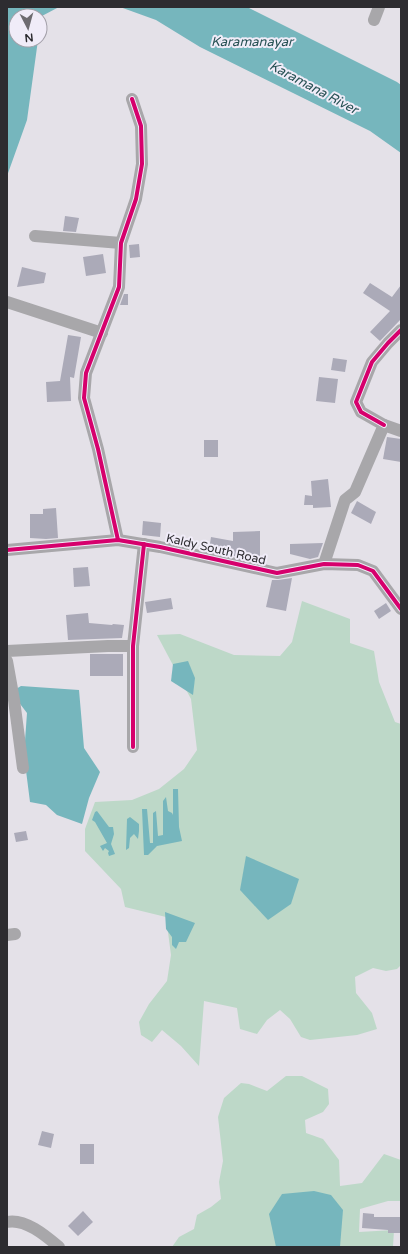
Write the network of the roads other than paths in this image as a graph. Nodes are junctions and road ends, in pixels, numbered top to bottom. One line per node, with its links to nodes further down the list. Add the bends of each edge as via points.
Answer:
1 (379, 7): 2 (street)
2 (374, 20)
3 (132, 99): 5 (street, via 141,126 142,164 136,199)
4 (35, 236): 5 (street)
5 (121, 243): 8 (street, via 119,287)
6 (7, 302): 8 (street)
7 (401, 330): 9 (street, via 372,362 356,402 361,412)
8 (102, 332): 11 (street, via 86,373 84,398)
9 (384, 425): 10 (street); 14 (street, via 355,492 345,500)
10 (401, 431)
11 (118, 540): 12 (street, Kaldy South Road); 13 (street, Kaldy South Road)
12 (144, 544): 14 (street, Kaldy South Road, via 277,573); 16 (street)
13 (7, 550)
14 (324, 564): 15 (street, Kaldy South Road, via 358,565 373,571)
15 (401, 609)
16 (133, 646): 17 (street); 19 (street)
17 (7, 651)
18 (7, 661): 20 (street)
19 (133, 747)
20 (24, 768)
21 (7, 1222): 22 (street, via 23,1223 41,1232)
22 (59, 1247)

